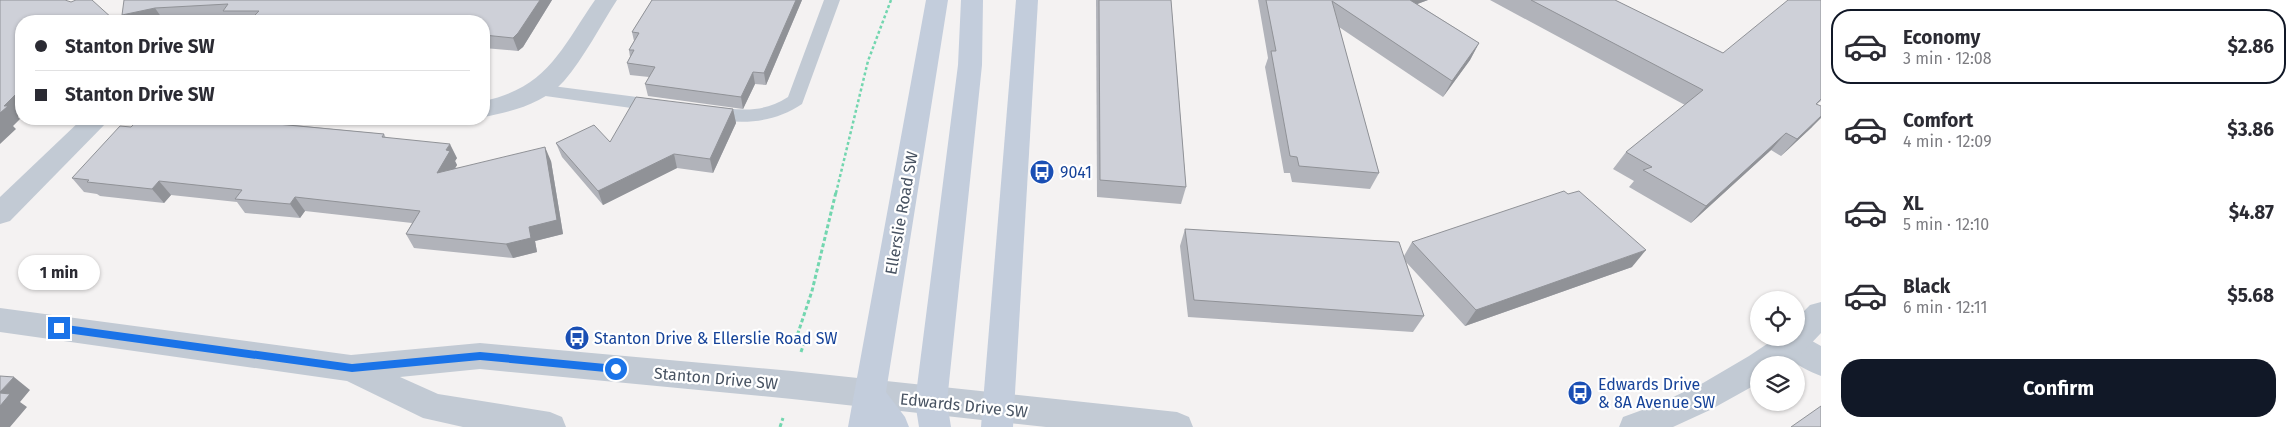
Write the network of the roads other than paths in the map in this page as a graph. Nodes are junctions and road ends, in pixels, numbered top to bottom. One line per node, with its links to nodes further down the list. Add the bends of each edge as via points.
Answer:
1 (606, 0): 6 (street, via 555,76)
2 (832, 0): 6 (lane, via 796,100 787,107 755,118)
3 (937, 0): 19 (main road, Ellerslie Road SW)
4 (972, 0): 20 (main road, via 970,65)
5 (1027, 0): 21 (main road)
6 (537, 90): 7 (street, via 512,102)
7 (490, 108)
8 (91, 125): 9 (street)
9 (0, 214)
10 (1821, 314): 12 (street)
11 (0, 320): 17 (street, Stanton Drive SW)
12 (1805, 330)
13 (1788, 346): 15 (street)
14 (1796, 346): 16 (street)
15 (1774, 356)
16 (1821, 363)
17 (352, 368): 19 (street, Stanton Drive SW, via 480,356); 22 (street, Stanton Drive SW, via 434,408)
18 (1750, 372): 26 (street, via 1661,418)
19 (870, 395): 20 (street, Edwards Drive SW); 23 (main road, Ellerslie Road SW); 24 (main road)
20 (933, 414): 21 (street, Edwards Drive SW)
21 (998, 417): 25 (street, Edwards Drive SW)
22 (550, 427)
23 (864, 427)
24 (893, 427)
25 (1177, 427)
26 (1635, 427)

